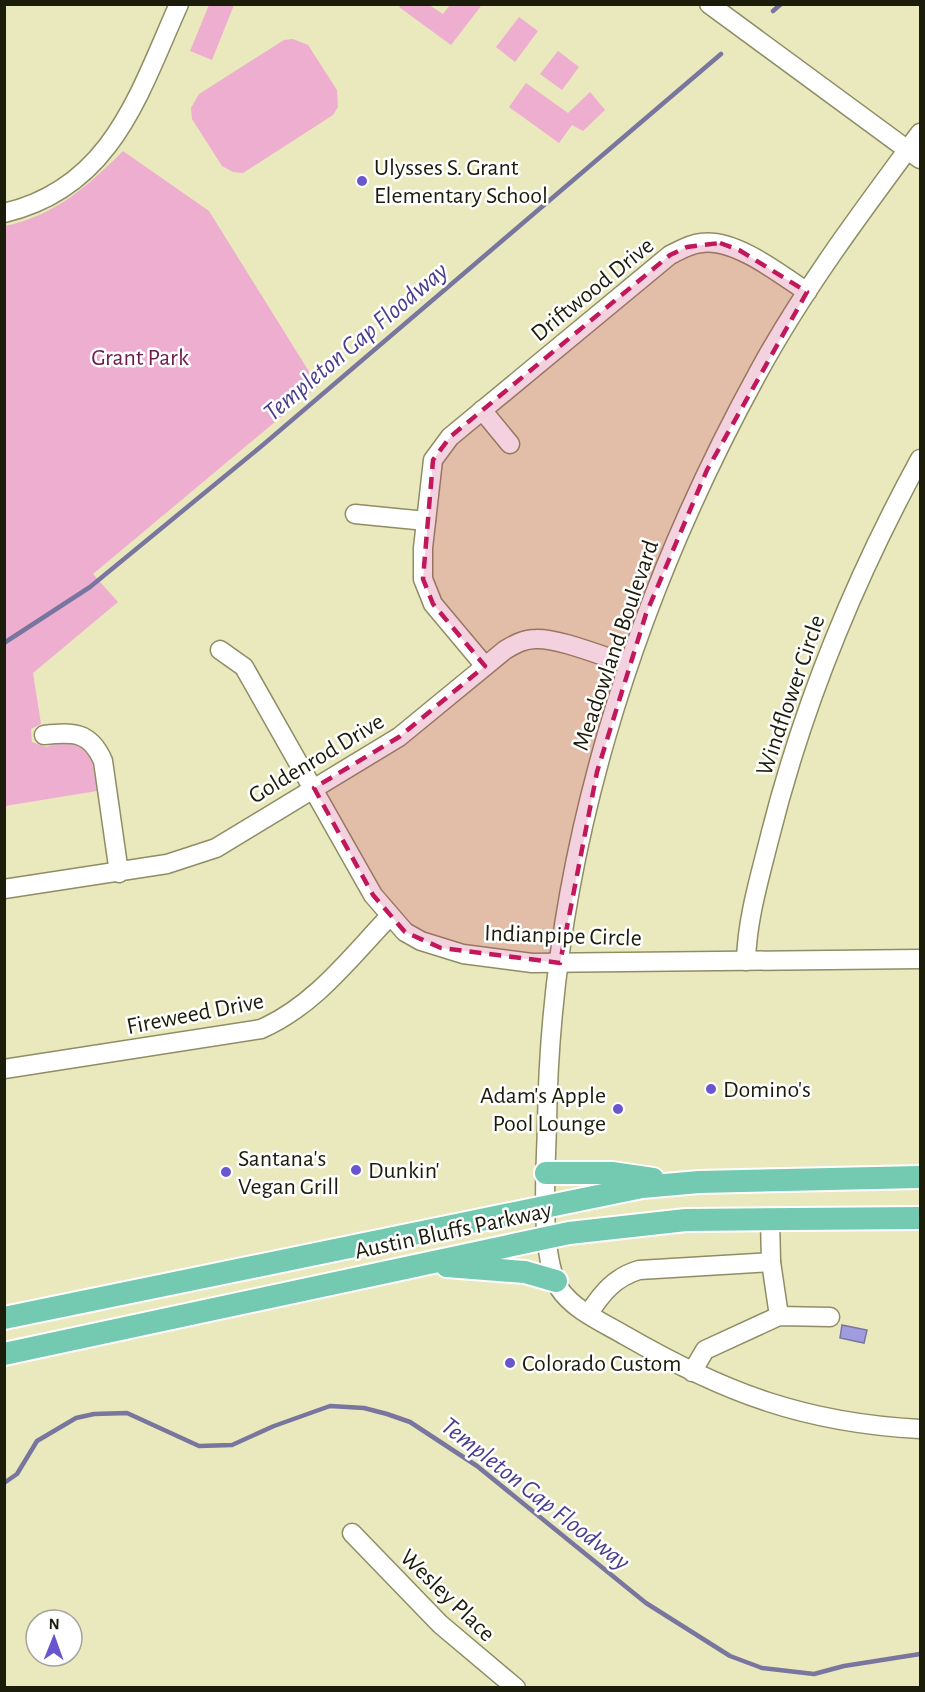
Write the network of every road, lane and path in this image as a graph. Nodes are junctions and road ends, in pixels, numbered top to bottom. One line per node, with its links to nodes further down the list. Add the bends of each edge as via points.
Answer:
1 (179, 4): 5 (street, via 133,106 104,153 42,201)
2 (709, 4): 4 (street)
3 (921, 133): 4 (street, Meadowland Boulevard)
4 (914, 154): 6 (street, Meadowland Boulevard)
5 (4, 213)
6 (807, 292): 7 (street, Driftwood Drive, via 739,250 720,243 687,247 670,255); 13 (street, Meadowland Boulevard, via 760,369 707,470)
7 (482, 411): 8 (street); 11 (street, Driftwood Drive, via 450,437 433,460)
8 (510, 444)
9 (921, 459): 21 (street, Windflower Circle, via 854,590 814,691 777,808 749,924)
10 (355, 514): 11 (street)
11 (426, 521): 14 (street, Driftwood Drive, via 422,563 427,592 441,615)
12 (220, 650): 16 (street, Indianpipe Circle, via 244,667)
13 (628, 664): 14 (street, Goldenrod Drive, via 537,638 521,641); 22 (street, Meadowland Boulevard, via 586,814)
14 (485, 666): 16 (street, Goldenrod Drive, via 399,737)
15 (44, 735): 17 (street, via 76,734 90,740 98,750 103,761)
16 (314, 788): 17 (street, Goldenrod Drive, via 216,848 191,858); 19 (street, Indianpipe Circle)
17 (119, 873): 18 (street, Goldenrod Drive)
18 (4, 889)
19 (389, 917): 22 (street, Indianpipe Circle, via 405,932 463,954); 23 (street, Fireweed Drive, via 307,1002 286,1018 261,1029)
20 (921, 959): 21 (street, Indianpipe Circle)
21 (746, 961): 22 (street, Indianpipe Circle)
22 (560, 963): 24 (street, Meadowland Boulevard, via 549,1061)
23 (4, 1069)
24 (546, 1173): 26 (main road, via 612,1173); 27 (street, Meadowland Boulevard)
25 (921, 1177): 26 (main road, Austin Bluffs Parkway)
26 (668, 1184): 27 (main road, Austin Bluffs Parkway)
27 (547, 1205): 30 (street, Meadowland Boulevard); 37 (main road, Austin Bluffs Parkway)
28 (921, 1218): 29 (main road, Austin Bluffs Parkway)
29 (770, 1220): 30 (main road, Austin Bluffs Parkway, via 655,1223); 31 (street)
30 (546, 1237): 32 (main road, Austin Bluffs Parkway); 33 (street, Meadowland Boulevard)
31 (771, 1262): 34 (street, via 639,1270 610,1286); 35 (street)
32 (413, 1266): 33 (main road, via 506,1270); 38 (main road, Austin Bluffs Parkway)
33 (556, 1281): 34 (street, via 566,1296)
34 (589, 1313): 39 (street)
35 (778, 1316): 36 (street); 39 (street, via 705,1350)
36 (830, 1317)
37 (4, 1318)
38 (4, 1354)
39 (692, 1372): 40 (street, via 748,1397 810,1415)
40 (921, 1429)
41 (352, 1533): 42 (street, Wesley Place, via 440,1624)
42 (516, 1688)

